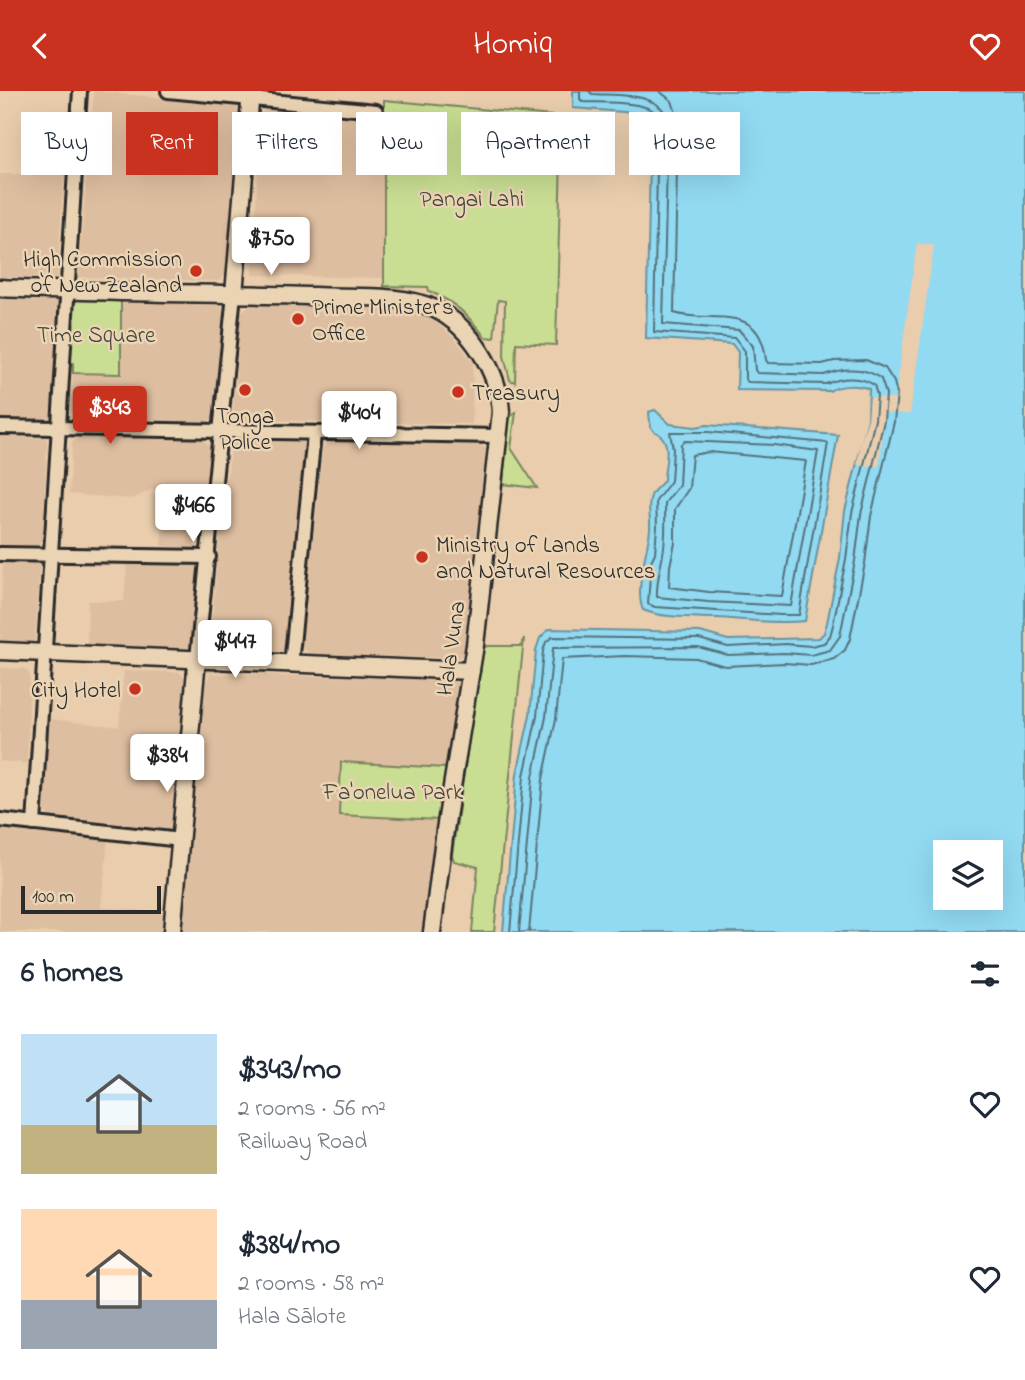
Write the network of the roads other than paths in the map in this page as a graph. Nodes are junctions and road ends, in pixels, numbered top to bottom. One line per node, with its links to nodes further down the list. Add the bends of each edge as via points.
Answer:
1 (80, 91): 6 (street)
2 (168, 91): 3 (street)
3 (251, 96): 4 (street); 7 (main road)
4 (376, 111)
5 (0, 288): 6 (main road)
6 (68, 291): 7 (main road); 9 (street)
7 (234, 294): 10 (street); 12 (main road, Hala Vuna, via 416,302 450,319 492,371 501,398)
8 (0, 427): 9 (street)
9 (58, 428): 10 (street); 14 (street)
10 (220, 431): 11 (street); 15 (street)
11 (314, 434): 12 (street); 19 (street)
12 (498, 436): 20 (main road, Hala Vuna)
13 (0, 554): 14 (street)
14 (51, 555): 15 (street); 17 (street)
15 (209, 557): 18 (street)
16 (0, 651): 17 (main road)
17 (43, 651): 18 (main road); 22 (street)
18 (197, 659): 19 (main road); 23 (main road)
19 (291, 665): 20 (main road)
20 (471, 671): 25 (main road, Hala Vuna)
21 (0, 820): 22 (street)
22 (34, 824): 23 (street)
23 (181, 840): 24 (main road)
24 (172, 932)
25 (432, 932)

